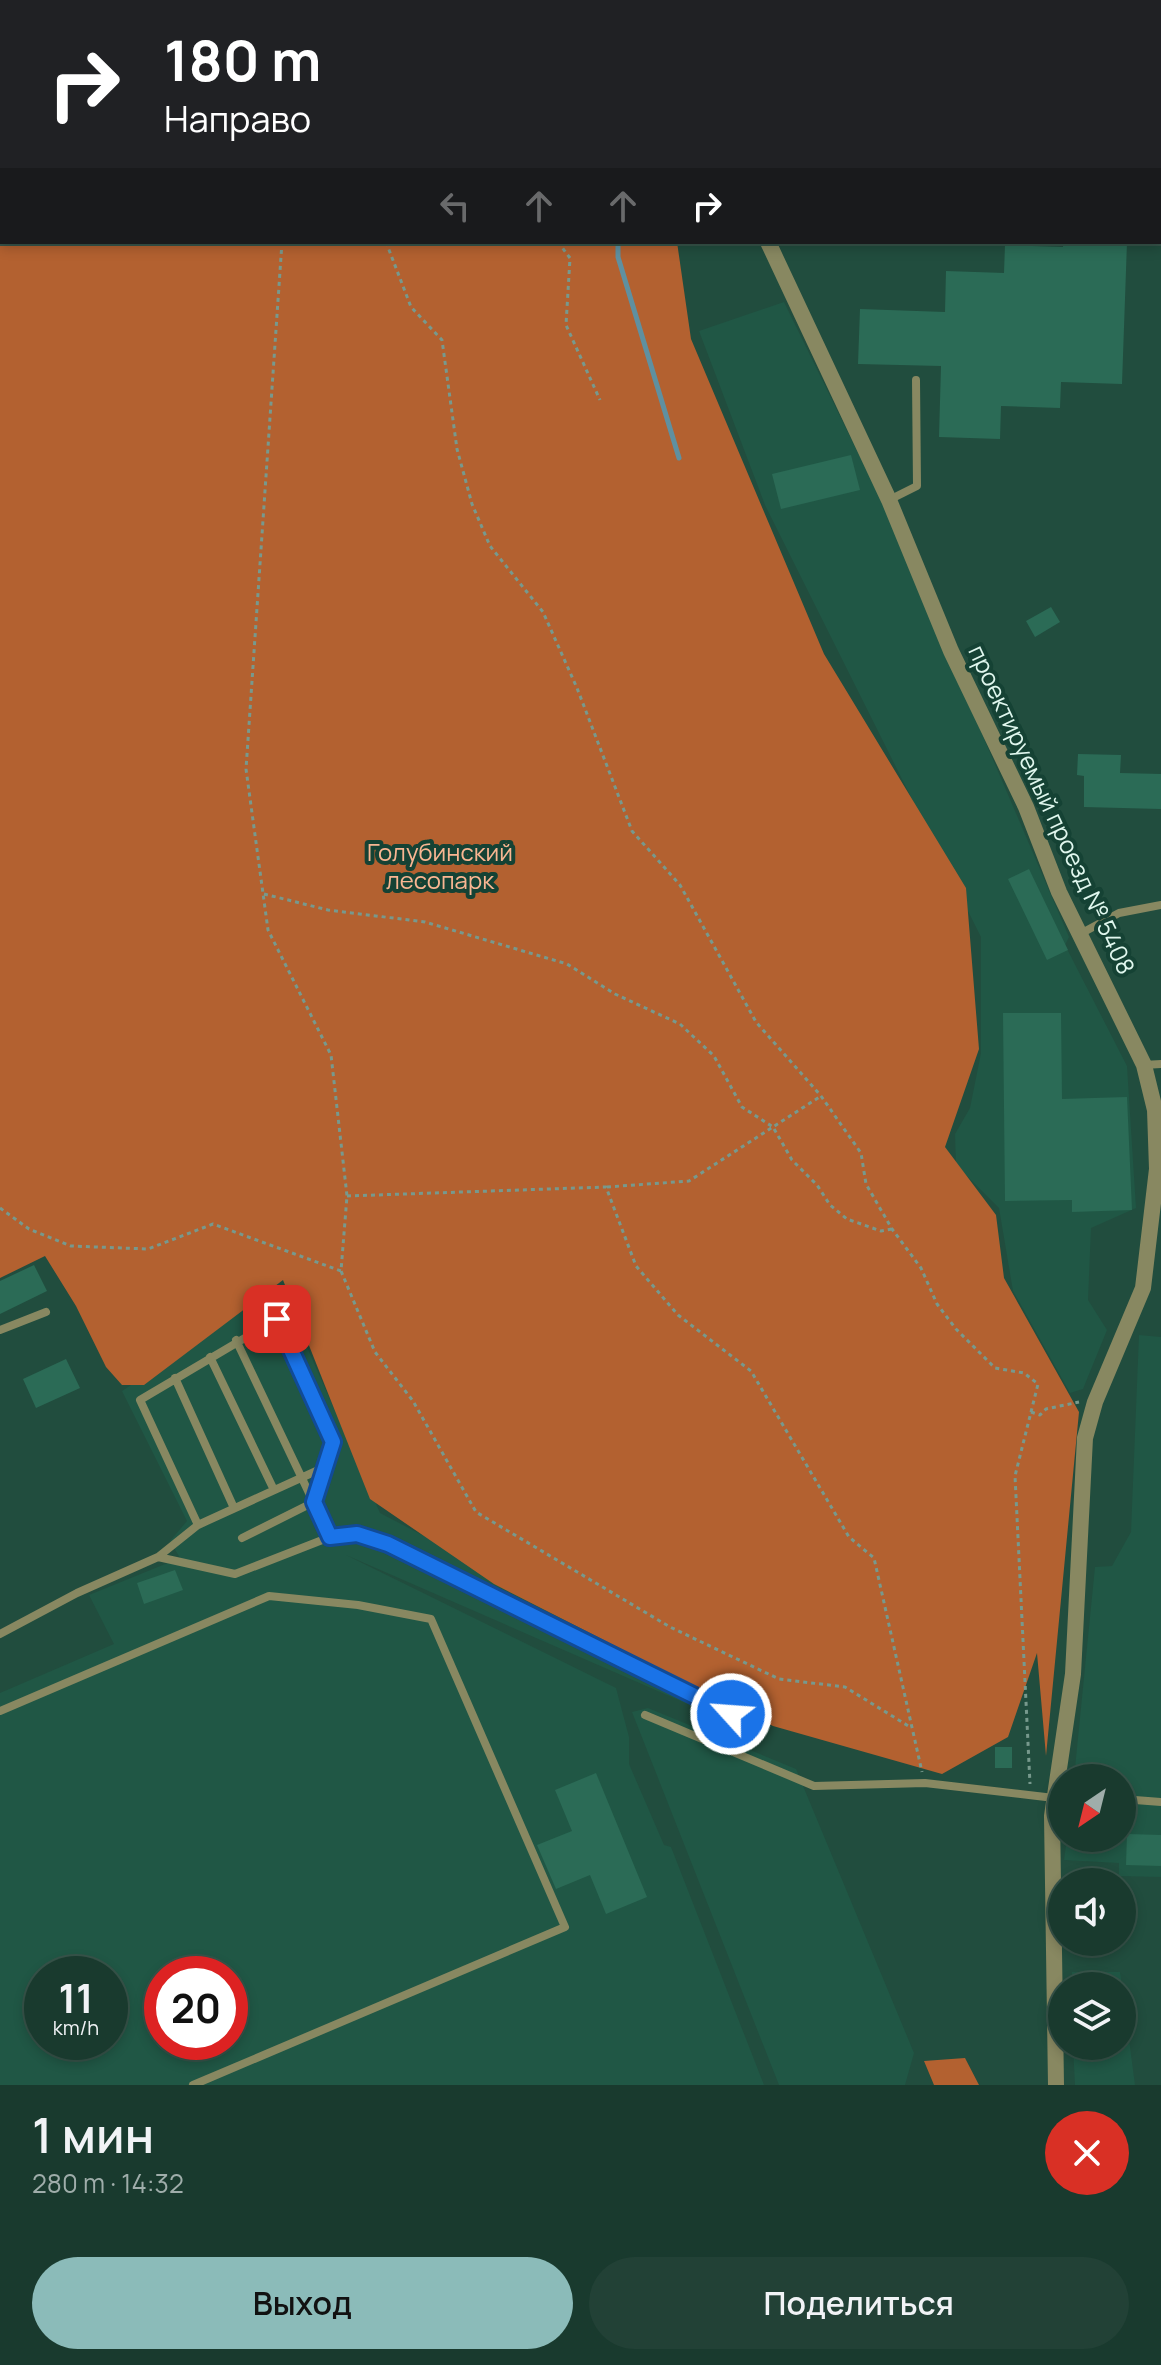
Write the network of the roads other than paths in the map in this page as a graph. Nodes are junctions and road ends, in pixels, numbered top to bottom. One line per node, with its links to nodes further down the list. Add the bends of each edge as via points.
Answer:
1 (769, 244): 3 (street, проектируемый проезд № 5408)
2 (916, 380): 3 (lane, via 917,486)
3 (889, 500): 5 (street, проектируемый проезд № 5408, via 951,651)
4 (1161, 905): 5 (lane, via 1119,913)
5 (1080, 934): 6 (street, проектируемый проезд № 5408)
6 (1153, 1064): 25 (street, проектируемый проезд № 5408, via 1157,1169 1143,1288 1085,1438 1073,1674)
7 (46, 1312): 8 (lane)
8 (0, 1330)
9 (236, 1340): 10 (lane); 12 (lane, via 277,1319 333,1442); 13 (lane)
10 (210, 1357): 11 (lane); 14 (lane)
11 (175, 1378): 16 (lane); 17 (lane, via 140,1400)
12 (325, 1467): 13 (lane); 15 (lane)
13 (302, 1478): 14 (lane); 15 (lane)
14 (274, 1490): 16 (lane)
15 (314, 1502): 18 (lane); 19 (lane)
16 (234, 1508): 17 (lane)
17 (198, 1525): 20 (lane)
18 (330, 1537): 20 (lane, via 235,1574); 24 (lane, via 357,1534 388,1544)
19 (242, 1538)
20 (158, 1557): 21 (lane)
21 (0, 1634)
22 (0, 1711): 30 (lane, via 269,1596 431,1619 565,1927)
23 (645, 1715): 26 (lane, via 814,1786 925,1783)
24 (756, 1726)
25 (1059, 1764)
26 (1048, 1797)
27 (1136, 1800): 28 (lane)
28 (1161, 1802)
29 (1057, 1852): 31 (street, проектируемый проезд № 5408)
30 (193, 2085)
31 (1056, 2085)

